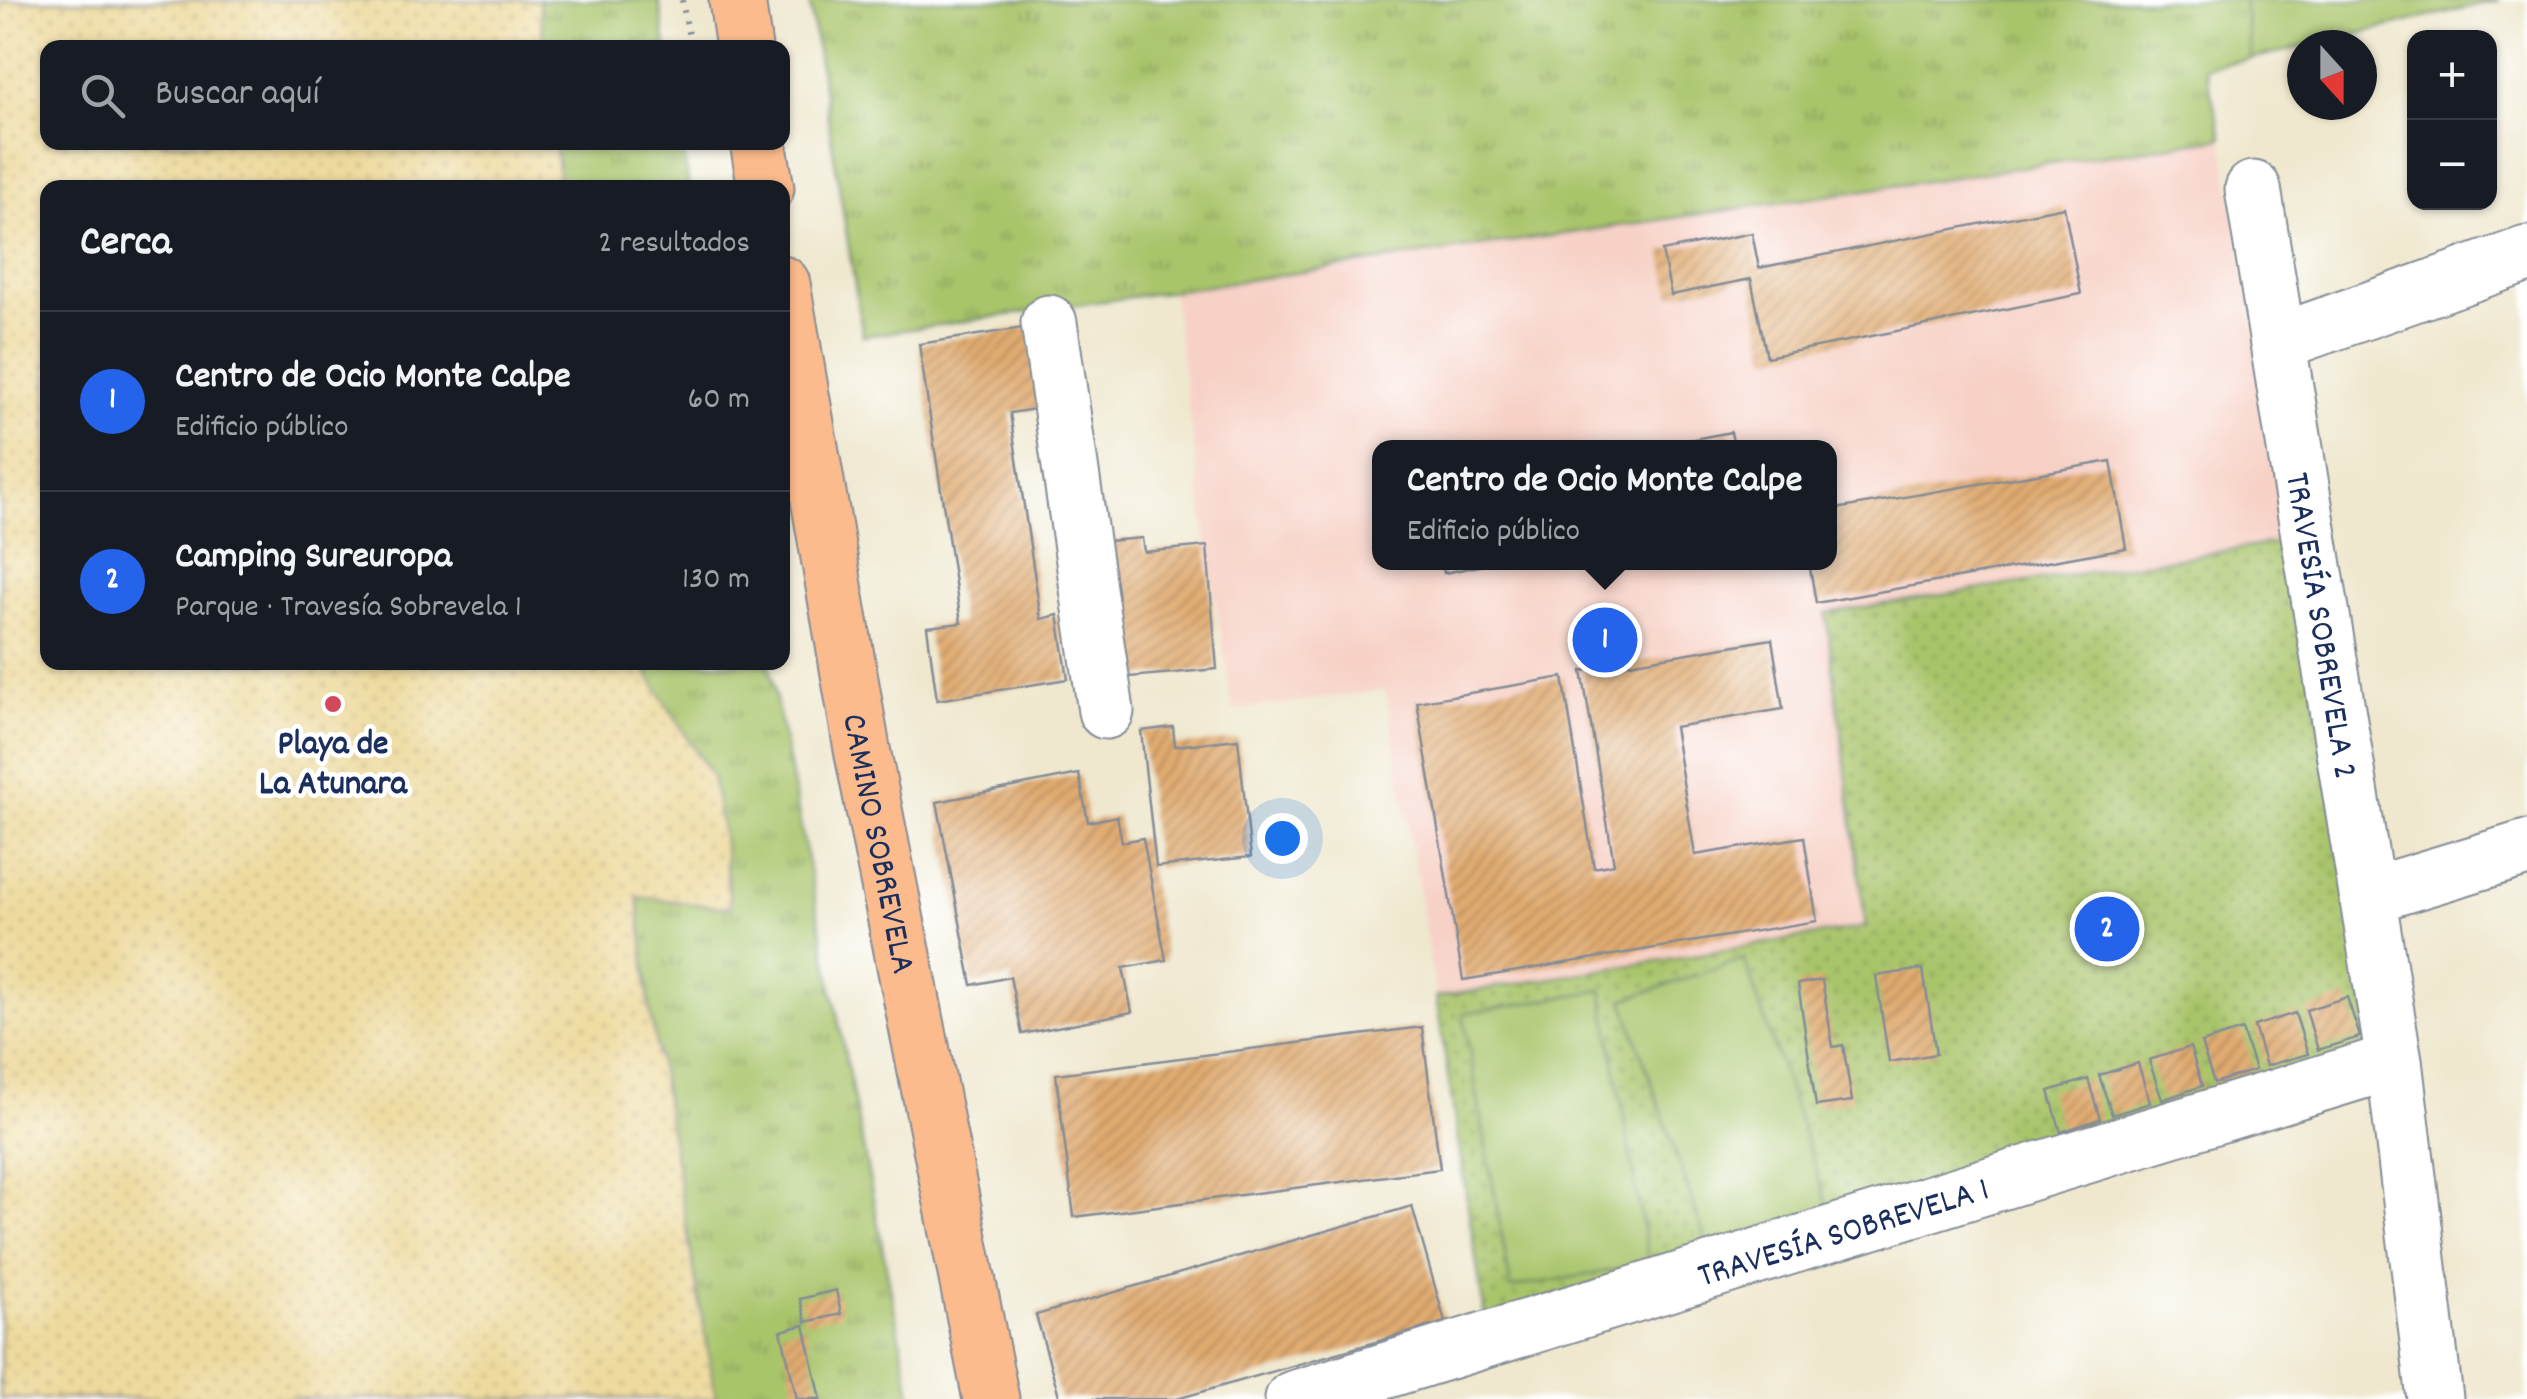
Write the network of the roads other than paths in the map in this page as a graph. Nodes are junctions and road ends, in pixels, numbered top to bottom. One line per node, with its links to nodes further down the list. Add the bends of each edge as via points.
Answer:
1 (737, 0): 2 (main road)
2 (743, 40)
3 (759, 150): 4 (main road)
4 (765, 180)
5 (2253, 189): 9 (street, TRAVESÍA SOBREVELA 2)
6 (2527, 254): 9 (street)
7 (1049, 323): 10 (street)
8 (790, 330): 14 (main road, CAMINO SOBREVELA, via 862,749)
9 (2278, 342): 12 (street, TRAVESÍA SOBREVELA 2)
10 (1106, 710)
11 (2527, 848): 12 (street)
12 (2368, 896): 13 (street, TRAVESÍA SOBREVELA 2)
13 (2394, 1061): 15 (street, TRAVESÍA SOBREVELA 1); 16 (street, TRAVESÍA SOBREVELA 2)
14 (990, 1399)
15 (1294, 1399)
16 (2436, 1399)

